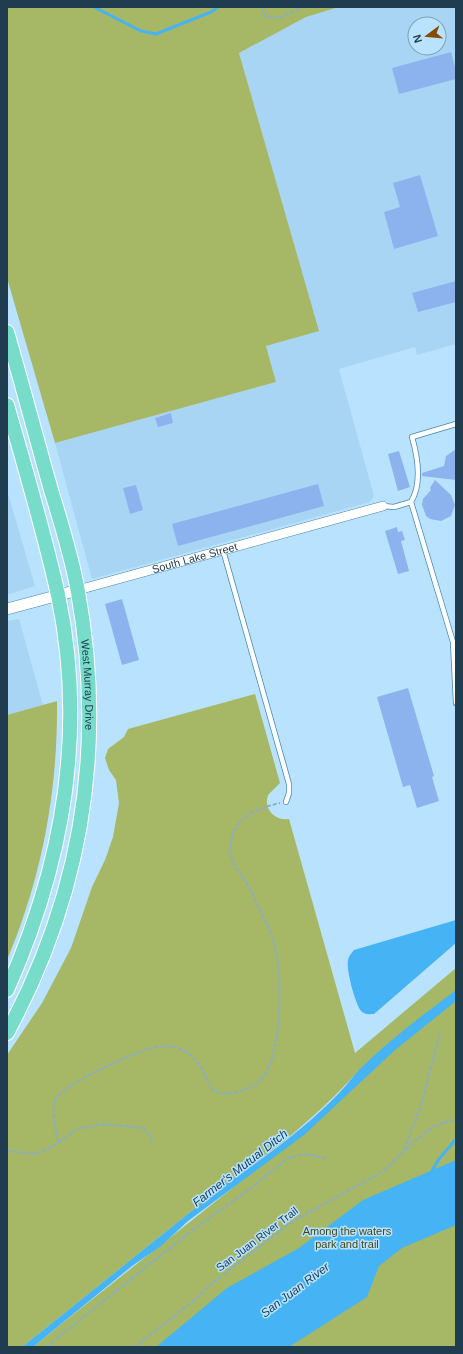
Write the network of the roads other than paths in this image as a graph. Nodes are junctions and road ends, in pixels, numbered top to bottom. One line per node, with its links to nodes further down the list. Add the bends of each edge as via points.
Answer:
1 (7, 332): 7 (highway, West Murray Drive)
2 (7, 405): 8 (highway, West Murray Drive)
3 (456, 424): 4 (lane, via 412,437 418,486)
4 (411, 502): 5 (lane, via 394,507); 10 (lane, via 453,642)
5 (383, 506): 6 (street, South Lake Street)
6 (223, 550): 7 (street, South Lake Street); 11 (lane, via 288,784)
7 (78, 590): 8 (street, South Lake Street); 13 (highway, West Murray Drive, via 88,665 89,700 88,767 80,825 70,878 48,945)
8 (58, 596): 9 (street, South Lake Street); 12 (highway, West Murray Drive, via 69,699 65,798 42,900)
9 (7, 610)
10 (456, 703)
11 (286, 802)
12 (7, 990)
13 (7, 1033)

